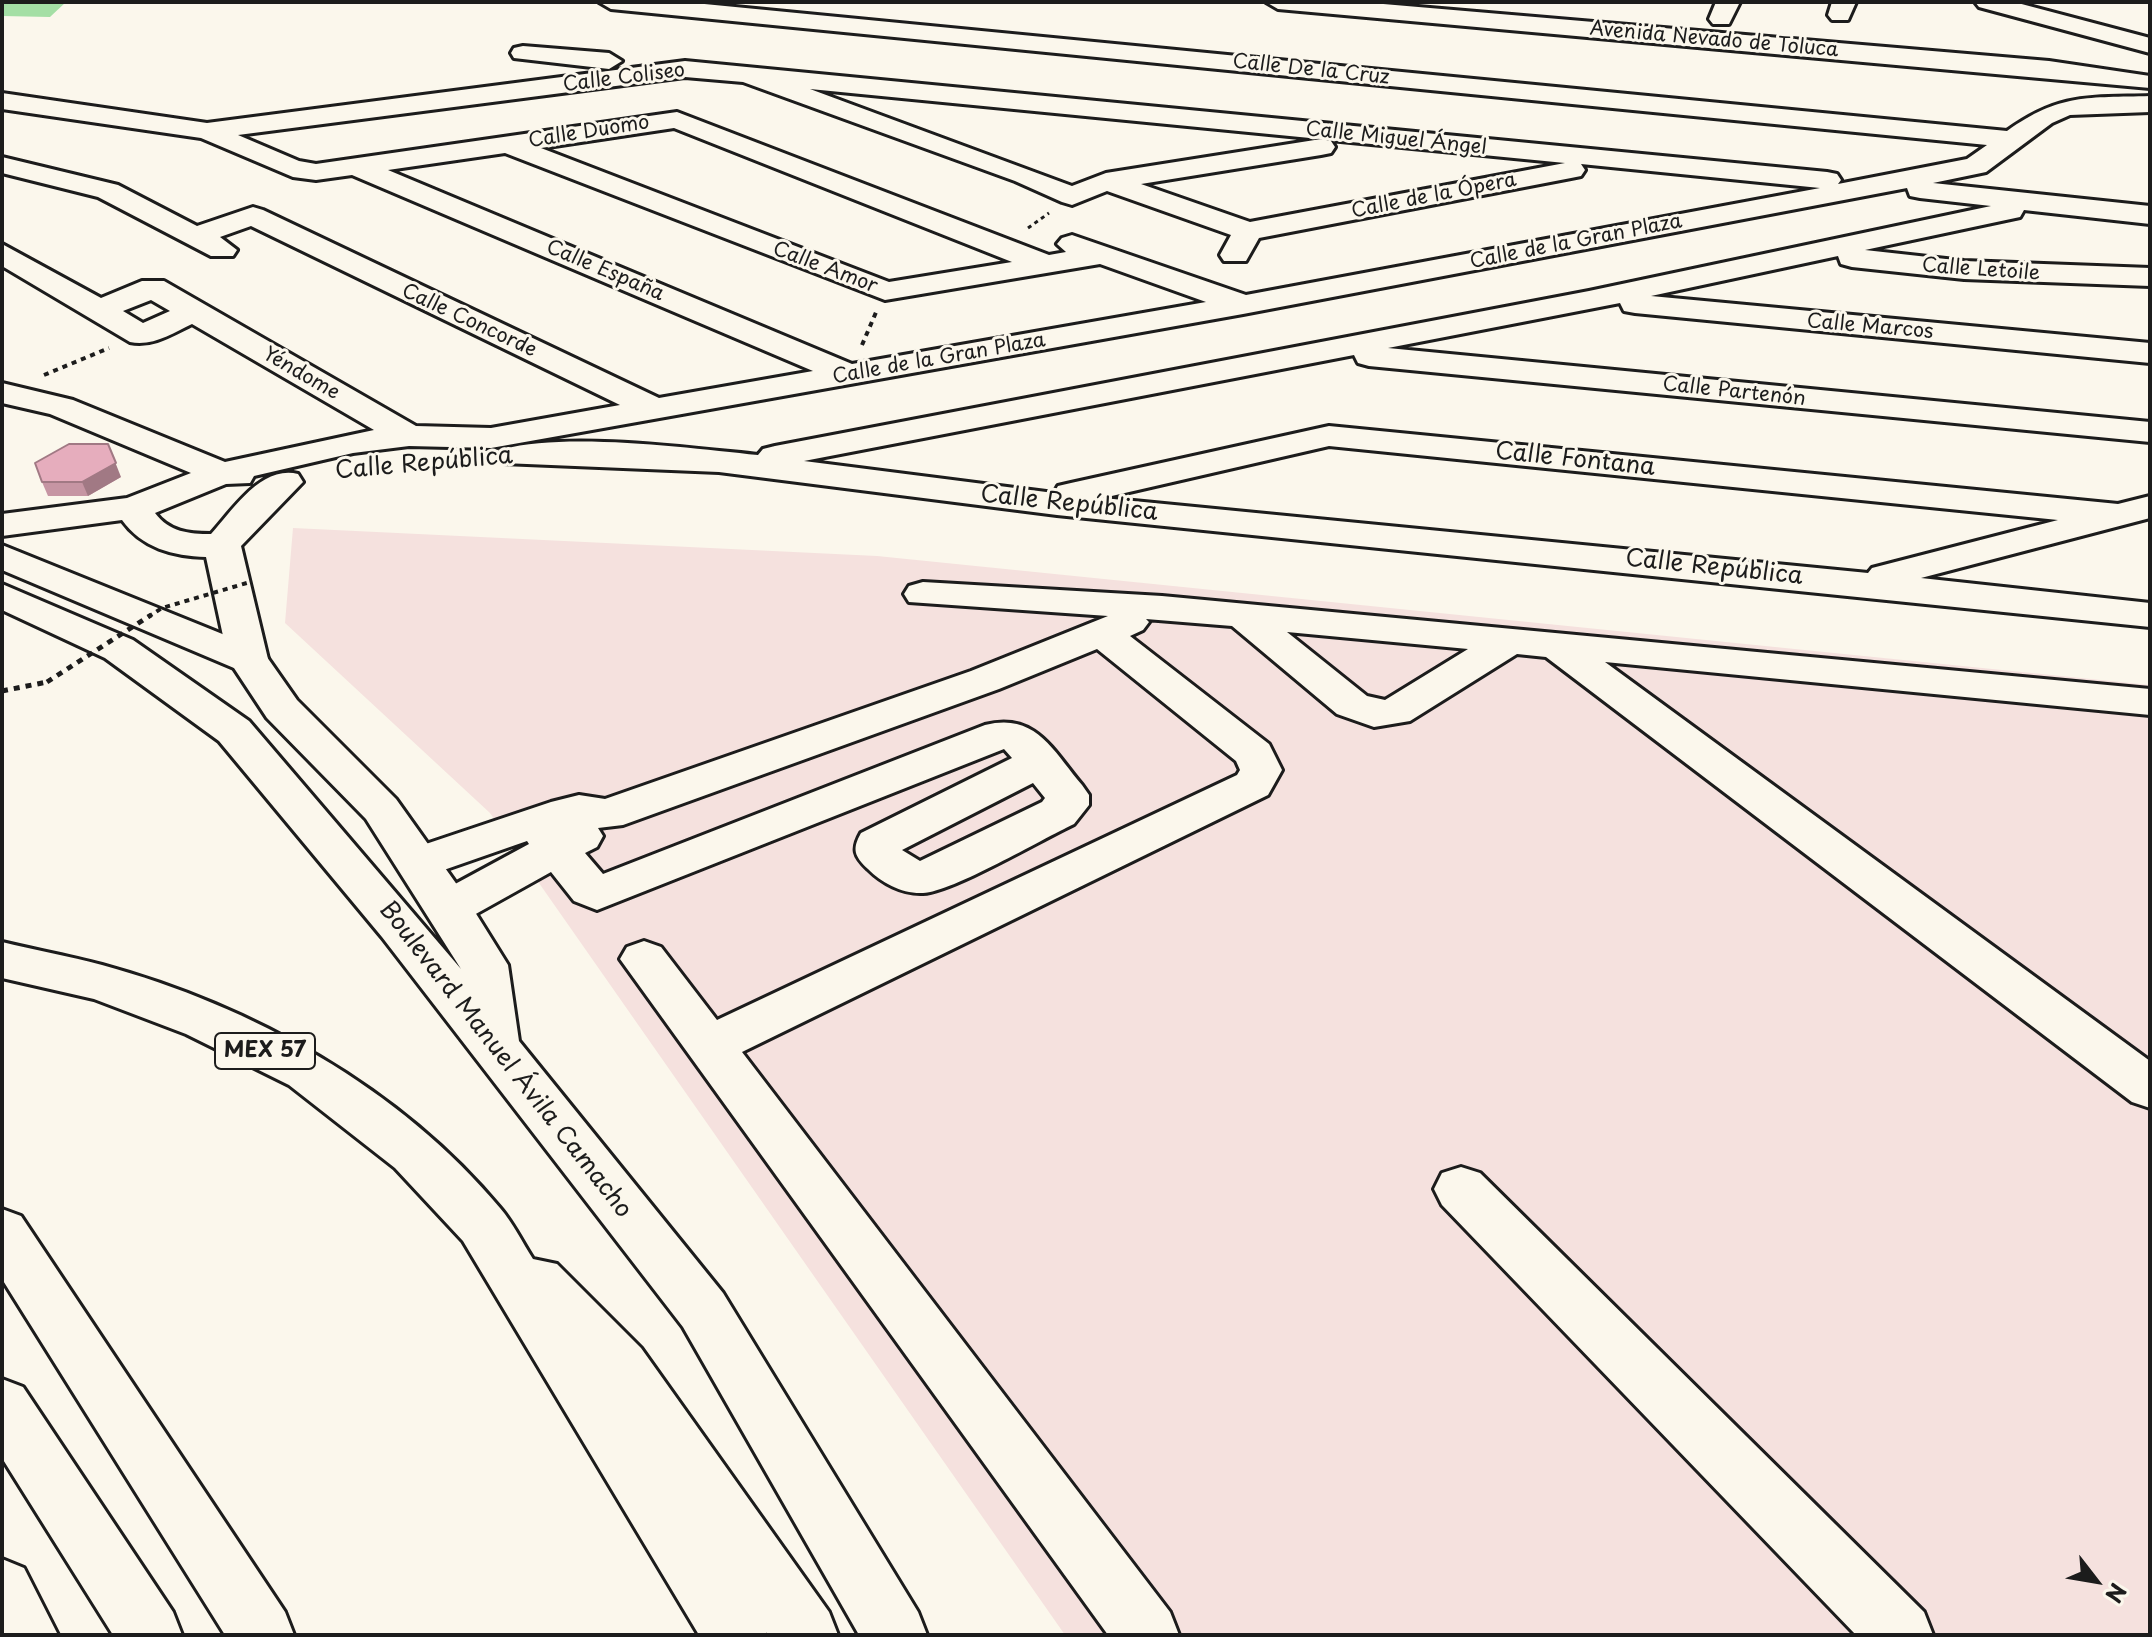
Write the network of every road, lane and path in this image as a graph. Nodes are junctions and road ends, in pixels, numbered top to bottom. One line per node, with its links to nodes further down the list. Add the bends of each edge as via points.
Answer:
1 (611, 2): 4 (main road, Calle De la Cruz)
2 (1278, 2): 6 (main road, Avenida Nevado de Toluca)
3 (2056, 2): 7 (main road)
4 (664, 3): 15 (main road, Calle De la Cruz)
5 (1977, 7): 7 (main road)
6 (1428, 9): 15 (main road); 16 (main road, Avenida Nevado de Toluca)
7 (2100, 23): 8 (main road); 9 (main road)
8 (2150, 27)
9 (2150, 46)
10 (523, 53): 11 (main road)
11 (647, 53): 12 (main road); 13 (main road)
12 (725, 55)
13 (685, 69): 14 (main road, Calle Coliseo); 19 (main road, Calle Coliseo)
14 (747, 75): 22 (main road, Calle Miguel Ángel); 26 (main road, Calle Coliseo)
15 (1404, 79): 20 (main road, Calle De la Cruz)
16 (2150, 83)
17 (2, 101): 19 (main road)
18 (2150, 104): 20 (main road, Calle de la Gran Plaza, via 2066,107)
19 (207, 131): 25 (main road, Calle Duomo, via 306,172)
20 (2011, 139): 28 (main road, Calle de la Gran Plaza, via 1976,166)
21 (509, 145): 25 (main road, Calle Duomo); 35 (main road, Calle Duomo, via 677,120); 42 (main road, Calle Amor)
22 (1390, 146): 23 (main road, Calle Miguel Ángel); 27 (main road, Calle Coliseo); 30 (main road, via 1344,163)
23 (1621, 161): 28 (main road, Calle Miguel Ángel); 30 (main road, Calle de la Ópera, via 1242,243)
24 (2, 165): 34 (main road, via 108,191)
25 (359, 168): 53 (main road, Calle España)
26 (1025, 175): 27 (main road, via 1066,163); 27 (main road, Calle Coliseo, via 1072,196)
27 (1106, 181): 30 (main road)
28 (1879, 185): 31 (main road, Calle Miguel Ángel); 41 (main road, Calle de la Gran Plaza)
29 (2150, 191): 31 (main road)
30 (1137, 192)
31 (2058, 205): 32 (main road, Calle Miguel Ángel); 37 (main road)
32 (2150, 215)
33 (284, 233): 34 (main road, via 253,216); 34 (main road, via 228,254); 55 (main road, Calle Concorde)
34 (195, 236)
35 (996, 244): 38 (main road, via 1028,228); 39 (main road, Calle Duomo)
36 (2, 253): 45 (main road)
37 (1813, 254): 40 (main road, Calle Letoile, via 1964,270); 43 (main road)
38 (1100, 255): 39 (main road, Calle Amor); 44 (main road, Calle Amor)
39 (1044, 264): 42 (main road, Calle Amor)
40 (2150, 277)
41 (1349, 285): 44 (main road, Calle de la Gran Plaza); 47 (main road, via 1478,284 1498,294)
42 (885, 291): 53 (path)
43 (1589, 300): 47 (main road); 51 (main road, Calle Marcos)
44 (1243, 305): 53 (main road, Calle de la Gran Plaza)
45 (99, 310): 46 (main road, via 153,288); 48 (main road)
46 (193, 312): 48 (main road); 57 (main road, Yéndome)
47 (1499, 317): 50 (main road)
48 (141, 335): 54 (path)
49 (1117, 346): 52 (main road, via 1134,357)
50 (1319, 351): 52 (main road); 56 (main road, Calle Partenón)
51 (2150, 353)
52 (1247, 365): 58 (main road)
53 (850, 375): 55 (main road, Calle de la Gran Plaza)
54 (2, 393): 59 (main road, Calle República, via 61,407)
55 (653, 408): 57 (main road, Calle de la Gran Plaza, via 491,438)
56 (2150, 432)
57 (409, 436): 59 (main road, Calle de la Gran Plaza, via 353,443)
58 (737, 464): 60 (main road, Calle República, via 567,453 365,466); 61 (main road, Calle República)
59 (222, 473): 60 (main road, Calle República); 62 (main road, Calle de la Gran Plaza)
60 (285, 482): 65 (main road)
61 (1037, 502): 63 (main road, Calle Fontana, via 1329,436); 68 (main road, Calle República)
62 (134, 508): 64 (main road, Calle de la Gran Plaza); 65 (main road, via 139,520 160,537 195,546)
63 (2134, 511): 68 (main road)
64 (2, 525)
65 (222, 545): 77 (main road)
66 (2, 556): 77 (main road)
67 (250, 582): 78 (path, bridge, via 162,608 47,682)
68 (1861, 582): 72 (main road, Calle República)
69 (923, 594): 71 (main road)
70 (2, 596): 87 (main road, Boulevard Manuel Ávila Camacho, via 119,649 234,731 399,925)
71 (1162, 608): 73 (main road); 74 (main road)
72 (2150, 615)
73 (1243, 616): 75 (main road); 75 (main road, via 1352,705 1374,714 1395,712)
74 (1102, 633): 81 (main road, via 607,814 592,831); 86 (main road, via 1254,754 1261,770 1253,785)
75 (1510, 641): 76 (main road)
76 (1557, 646): 79 (main road); 88 (main road)
77 (248, 659): 82 (main road, via 282,709 381,809)
78 (2, 691)
79 (2150, 702)
80 (1039, 762): 81 (main road, via 1016,736 1000,735 597,894)
81 (547, 836): 82 (main road); 83 (main road)
82 (418, 863): 83 (main road)
83 (449, 908): 87 (main road, via 484,965)
84 (644, 959): 86 (main road)
85 (2, 960): 90 (main road, MEX 57, via 117,988 203,1021 307,1071 414,1153)
86 (709, 1046): 100 (main road)
87 (495, 1051): 99 (main road, Boulevard Manuel Ávila Camacho, via 703,1310)
88 (2150, 1088)
89 (1461, 1189): 101 (main road)
90 (482, 1225): 97 (main road, MEX 57); 98 (main road, via 621,1366)
91 (2, 1232): 96 (main road)
92 (2, 1406): 95 (main road)
93 (2, 1590): 94 (main road)
94 (26, 1635)
95 (150, 1635)
96 (262, 1635)
97 (735, 1635)
98 (806, 1635)
99 (895, 1635)
100 (1147, 1635)
101 (1901, 1635)

